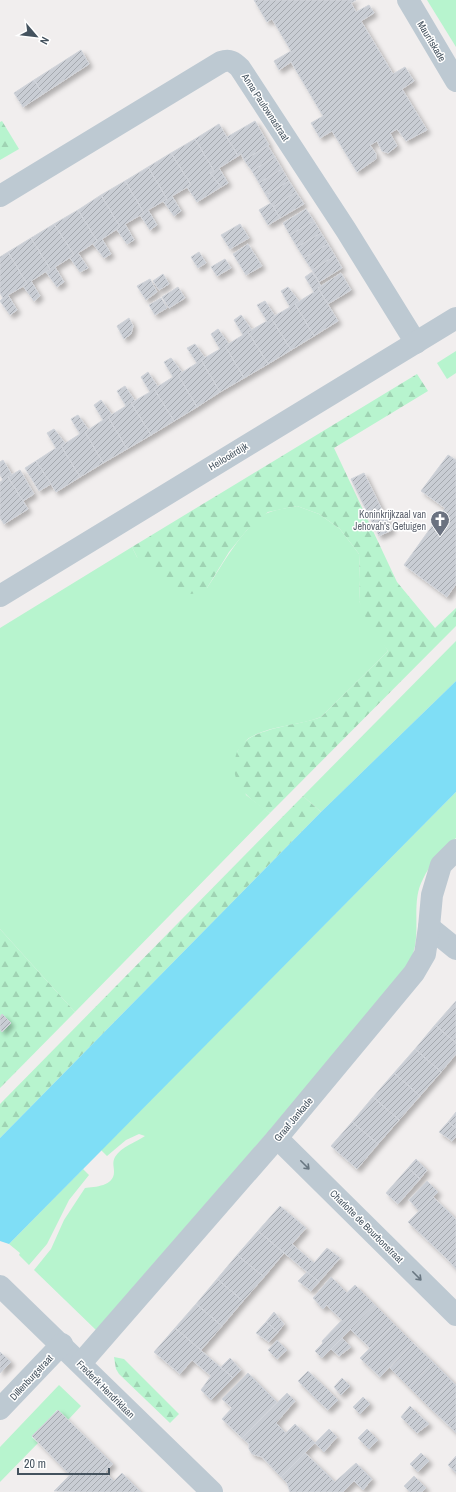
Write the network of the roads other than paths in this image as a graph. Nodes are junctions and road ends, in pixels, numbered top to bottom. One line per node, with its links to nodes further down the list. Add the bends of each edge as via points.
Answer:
1 (408, 0): 2 (street, Mauritskade)
2 (456, 81)
3 (0, 196): 5 (street, Anna Paulownastraat, via 222,62 232,61 240,68 342,224)
4 (456, 318): 5 (street, Heilooërdijk)
5 (416, 343): 6 (street, Heilooërdijk)
6 (0, 596)
7 (456, 850): 8 (street, Graaf Jankade, via 441,865 432,895)
8 (430, 927): 9 (street); 10 (street, Graaf Jankade, via 425,954 414,973)
9 (456, 949)
10 (277, 1138): 12 (street, Charlotte de Bourbonstraat, one-way to 12); 14 (street, Graaf Jankade)
11 (0, 1286): 13 (street, Frederik Hendriklaan)
12 (456, 1315)
13 (62, 1344): 14 (street, Frederik Hendriklaan); 15 (street, Dillenburgstraat)
14 (80, 1363): 16 (street, Frederik Hendriklaan)
15 (0, 1409)
16 (212, 1492)

